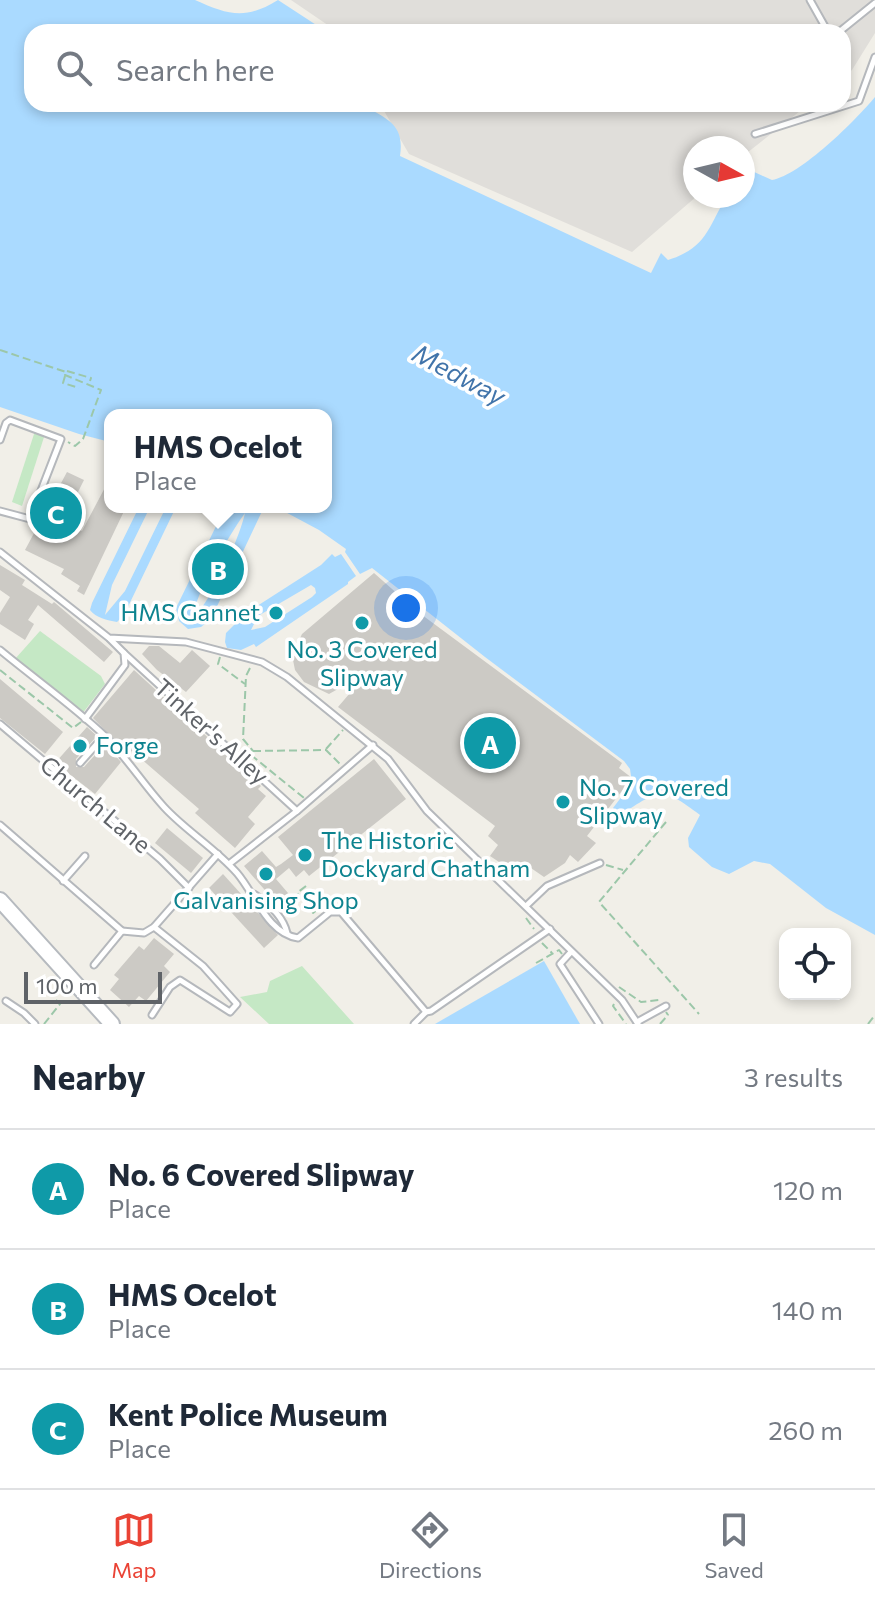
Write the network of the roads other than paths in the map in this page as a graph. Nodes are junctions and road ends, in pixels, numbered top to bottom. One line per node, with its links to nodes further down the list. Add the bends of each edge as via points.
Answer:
1 (810, 0): 3 (lane)
2 (875, 3): 4 (lane)
3 (824, 24)
4 (849, 24)
5 (875, 57): 6 (lane, via 859,101)
6 (851, 104)
7 (824, 112): 8 (lane)
8 (755, 134)
9 (0, 440): 10 (lane, via 7,420 61,439 30,519)
10 (0, 511)
11 (0, 552): 12 (lane, Tinker's Alley)
12 (109, 638): 14 (lane, Tinker's Alley); 18 (lane, via 162,639 271,666)
13 (0, 650): 15 (lane)
14 (124, 653): 15 (lane, via 125,665); 20 (lane, Tinker's Alley)
15 (85, 719): 17 (lane)
16 (0, 724): 27 (lane, Church Lane)
17 (104, 736): 19 (lane); 22 (lane, via 165,807)
18 (373, 745): 20 (lane); 30 (lane, via 427,811)
19 (80, 763)
20 (297, 811): 25 (lane)
21 (0, 825): 26 (lane)
22 (218, 854): 25 (lane); 27 (lane)
23 (85, 856): 26 (lane)
24 (600, 863): 30 (lane, via 547,886)
25 (229, 864): 28 (lane)
26 (63, 881): 33 (lane)
27 (189, 888): 31 (lane)
28 (253, 893): 34 (lane, via 271,922); 34 (lane, via 278,916)
29 (0, 900): 43 (street)
30 (526, 906): 32 (lane)
31 (154, 927): 33 (lane, via 144,933); 40 (lane, via 203,966 237,1004 230,1012 180,980)
32 (550, 929): 35 (lane); 39 (lane)
33 (122, 931): 36 (lane)
34 (287, 933): 39 (lane, via 298,938 330,912 341,912)
35 (569, 955): 41 (lane, via 622,1000); 45 (lane, via 560,964)
36 (94, 965)
37 (6, 1001): 42 (lane)
38 (665, 1006): 41 (lane)
39 (426, 1012): 44 (lane)
40 (152, 1015)
41 (638, 1023)
42 (35, 1024)
43 (112, 1024)
44 (414, 1024)
45 (599, 1024)

